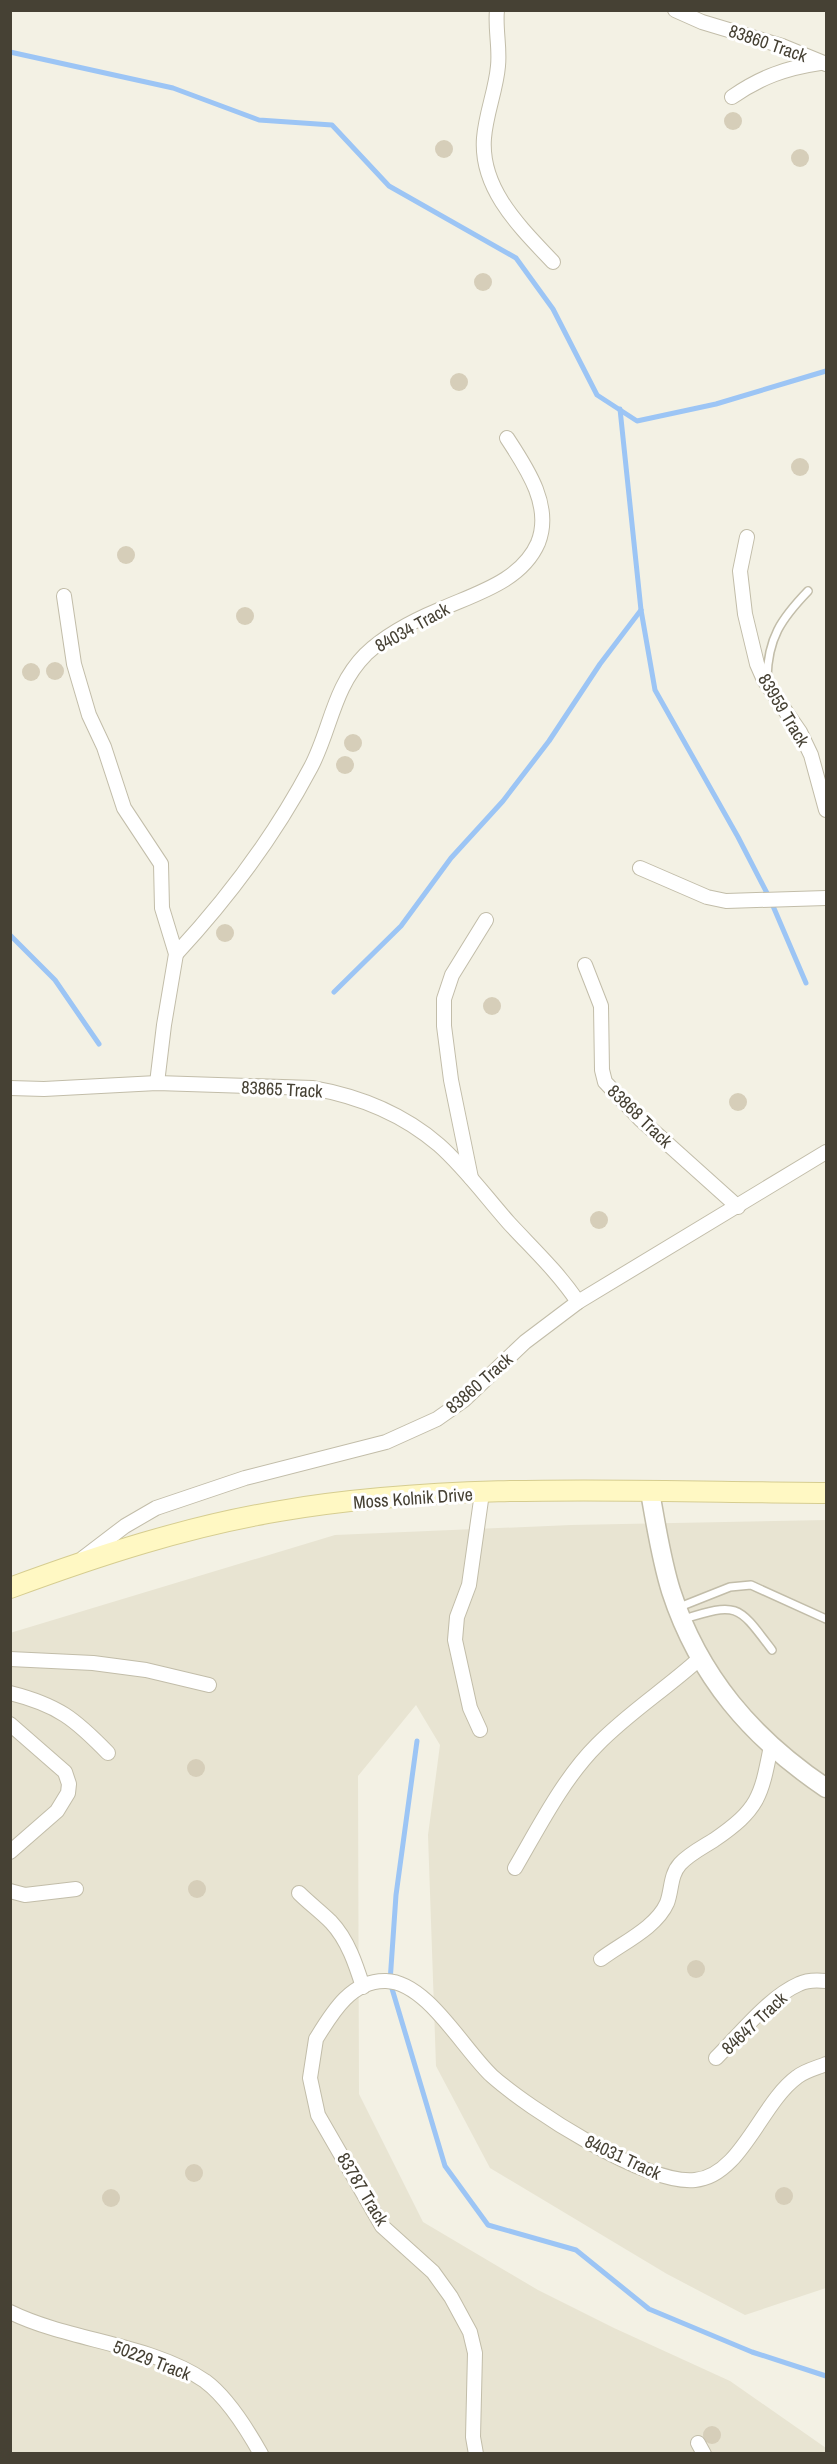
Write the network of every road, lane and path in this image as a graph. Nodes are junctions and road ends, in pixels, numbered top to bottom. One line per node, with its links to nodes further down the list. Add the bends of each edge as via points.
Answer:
1 (497, 10): 5 (street, via 498,67 484,155 490,184)
2 (675, 10): 3 (street, 83860 Track)
3 (824, 64): 4 (street, via 772,74)
4 (732, 97)
5 (553, 262)
6 (507, 438): 15 (street, 84034 Track, via 526,467 541,508 540,536 533,551 502,581 421,619 358,662 330,712 312,765 299,788 237,883)
7 (747, 537): 10 (street, 83959 Track, via 740,571 745,614)
8 (808, 591): 10 (lane, via 789,611 771,644)
9 (64, 596): 15 (street, via 74,664 89,715 124,808 161,864 162,908)
10 (766, 684): 11 (street, 83959 Track, via 800,732 811,755)
11 (826, 810)
12 (640, 868): 13 (street, via 707,897 726,901)
13 (826, 898)
14 (486, 920): 20 (street, via 452,975 444,999 451,1080)
15 (176, 954): 17 (street)
16 (585, 965): 21 (street, 83868 Track, via 600,1005 605,1082)
17 (157, 1083): 18 (street, 83865 Track); 20 (street, 83865 Track, via 334,1092 413,1125 440,1146)
18 (10, 1088)
19 (826, 1152): 21 (street, 83860 Track)
20 (471, 1179): 22 (street, 83865 Track, via 550,1264)
21 (738, 1207): 22 (street, 83860 Track)
22 (578, 1302): 26 (street, 83860 Track, via 525,1342 464,1400 437,1419 386,1442 245,1478 156,1508 125,1526)
23 (650, 1492): 24 (main road, Moss Kolnik Drive); 25 (main road, Moss Kolnik Drive); 28 (street, via 662,1556)
24 (826, 1492)
25 (482, 1493): 26 (main road, Moss Kolnik Drive, via 406,1496 281,1510 227,1521); 36 (street, via 469,1585 457,1617 455,1640 470,1708)
26 (72, 1567): 27 (main road, Moss Kolnik Drive)
27 (10, 1588)
28 (680, 1613): 29 (lane, via 730,1587 751,1585); 30 (lane, via 734,1610 752,1623); 32 (street)
29 (826, 1619)
30 (772, 1650)
31 (10, 1659): 33 (street, via 93,1663)
32 (699, 1659): 37 (street, via 720,1691); 41 (street, via 668,1687 632,1711 595,1746)
33 (209, 1685)
34 (10, 1694): 38 (street, via 64,1713)
35 (10, 1724): 40 (street, via 58,1765 69,1785 57,1811)
36 (480, 1730)
37 (771, 1746): 39 (street); 45 (street, via 764,1785 754,1805 726,1832 678,1866 667,1903 659,1914)
38 (108, 1753)
39 (826, 1788)
40 (10, 1852)
41 (515, 1868)
42 (76, 1889): 43 (street, via 26,1895)
43 (10, 1891)
44 (299, 1893): 47 (street, via 333,1924 355,1963)
45 (601, 1959)
46 (826, 1981): 49 (street, 84647 Track, via 806,1981 790,1989)
47 (363, 1987): 48 (street, 83787 Track, via 390,1982); 53 (street, 83787 Track, via 343,1999 315,2039 310,2078 318,2115 381,2226 425,2264 462,2314 475,2353)
48 (424, 1999): 50 (street, 84031 Track, via 491,2075 522,2099 618,2158 684,2181 720,2172 786,2087 798,2076)
49 (716, 2058)
50 (826, 2064)
51 (10, 2312): 52 (street, 50229 Track, via 191,2373 221,2396)
52 (261, 2454)
53 (476, 2454)

